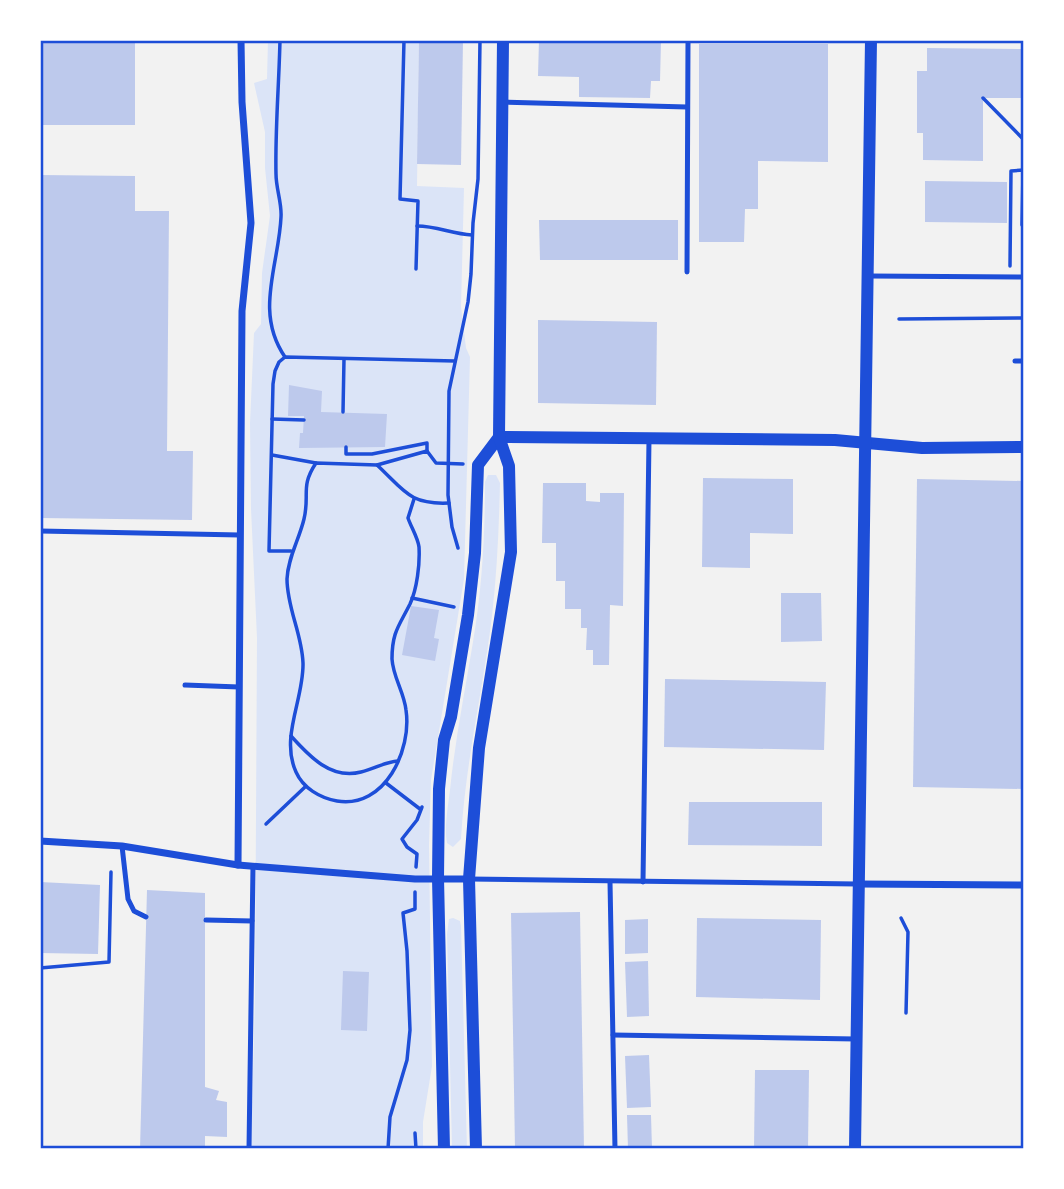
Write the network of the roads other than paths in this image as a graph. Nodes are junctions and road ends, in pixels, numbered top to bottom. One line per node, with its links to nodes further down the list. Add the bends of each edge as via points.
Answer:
1 (241, 40): 17 (street, via 251,223 242,311)
2 (503, 40): 5 (street)
3 (688, 40): 6 (lane)
4 (872, 40): 8 (street)
5 (502, 102): 6 (lane); 12 (street)
6 (687, 107): 7 (lane)
7 (687, 271)
8 (867, 276): 9 (lane); 14 (street)
9 (1024, 277)
10 (1015, 361): 11 (lane)
11 (1024, 361)
12 (499, 437): 13 (street); 24 (street, via 478,465 468,615 439,789); 25 (street, via 509,466 511,552 479,748)
13 (649, 439): 14 (street); 27 (lane)
14 (865, 443): 15 (street, via 922,448); 28 (street)
15 (1024, 447)
16 (40, 530): 17 (lane)
17 (240, 535): 19 (street)
18 (185, 685): 19 (lane)
19 (239, 687): 22 (street)
20 (40, 841): 21 (street)
21 (122, 846): 22 (street); 30 (lane, via 128,899 134,911)
22 (239, 865): 23 (street)
23 (253, 866): 24 (street); 32 (lane)
24 (438, 878): 25 (street); 36 (street)
25 (469, 878): 26 (lane); 37 (street)
26 (610, 882): 27 (lane); 33 (lane)
27 (643, 882): 28 (lane)
28 (858, 884): 29 (street); 34 (street)
29 (1024, 885)
30 (146, 917)
31 (205, 920): 32 (lane)
32 (252, 921): 35 (lane)
33 (613, 1035): 34 (lane); 38 (lane)
34 (856, 1039): 39 (street)
35 (248, 1149)
36 (444, 1149)
37 (476, 1149)
38 (615, 1149)
39 (855, 1149)

